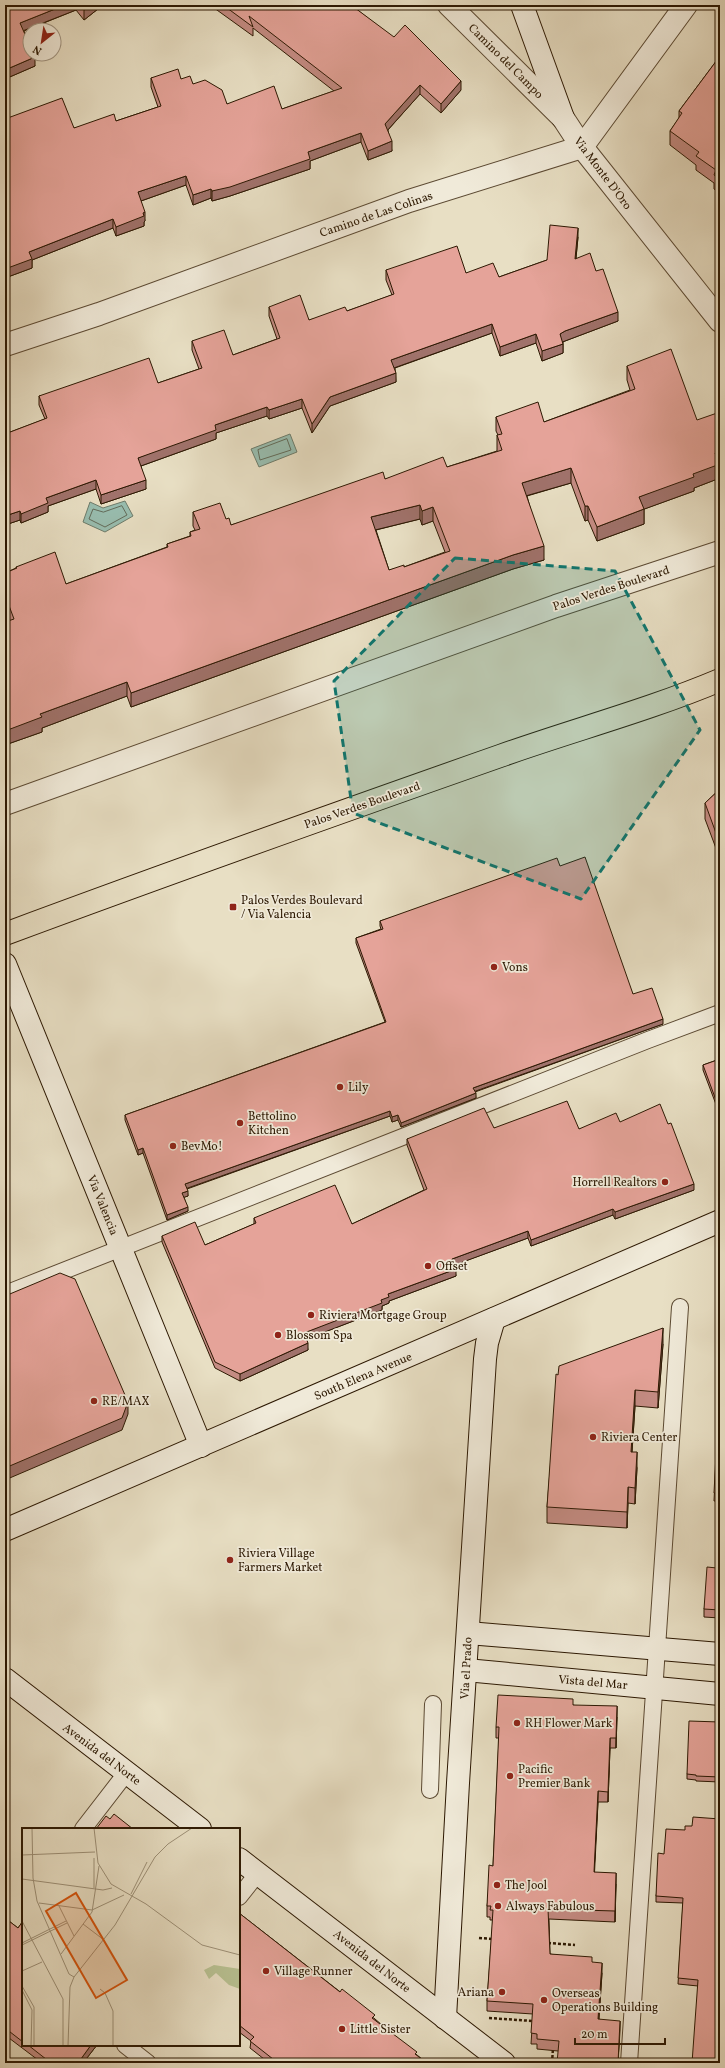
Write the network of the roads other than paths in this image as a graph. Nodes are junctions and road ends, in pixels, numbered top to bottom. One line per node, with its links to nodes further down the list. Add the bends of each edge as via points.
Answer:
1 (449, 5): 4 (street, Camino del Campo)
2 (522, 5): 4 (street, Via Monte D'Oro)
3 (686, 5): 5 (street)
4 (563, 118): 5 (street, Via Monte D'Oro)
5 (582, 147): 6 (street, Via Monte D'Oro); 7 (street, Camino de Las Colinas, via 409,201 99,314)
6 (720, 321)
7 (5, 345)
8 (720, 552): 10 (street, Palos Verdes Boulevard, via 548,609)
9 (720, 680): 11 (main road, Palos Verdes Boulevard, via 695,691 561,734 173,871)
10 (5, 804)
11 (5, 934)
12 (5, 964): 15 (street, Via Valencia)
13 (720, 1014): 15 (lane)
14 (720, 1221): 18 (street, South Elena Avenue)
15 (120, 1248): 16 (lane); 19 (street, Via Valencia)
16 (5, 1294)
17 (680, 1307): 22 (lane)
18 (494, 1319): 19 (street, South Elena Avenue); 21 (street, Via el Prado, via 485,1359)
19 (201, 1446): 20 (street, South Elena Avenue)
20 (5, 1530)
21 (468, 1633): 22 (street); 24 (street, Via el Prado)
22 (657, 1648): 23 (street); 26 (lane)
23 (720, 1654)
24 (466, 1670): 26 (street, Vista del Mar); 36 (street, Via el Prado)
25 (5, 1679): 29 (street, Avenida del Norte)
26 (654, 1688): 27 (street, Vista del Mar); 40 (lane)
27 (720, 1694)
28 (433, 1704): 30 (lane)
29 (127, 1772): 31 (lane); 32 (street, Avenida del Norte)
30 (430, 1790)
31 (85, 1828)
32 (199, 1828)
33 (240, 1860): 34 (street, Avenida del Norte)
34 (258, 1873): 35 (lane); 36 (street, Avenida del Norte)
35 (240, 1896)
36 (445, 2018): 39 (street, Avenida del Norte)
37 (126, 2046): 38 (lane)
38 (148, 2063)
39 (504, 2063)
40 (629, 2063)

